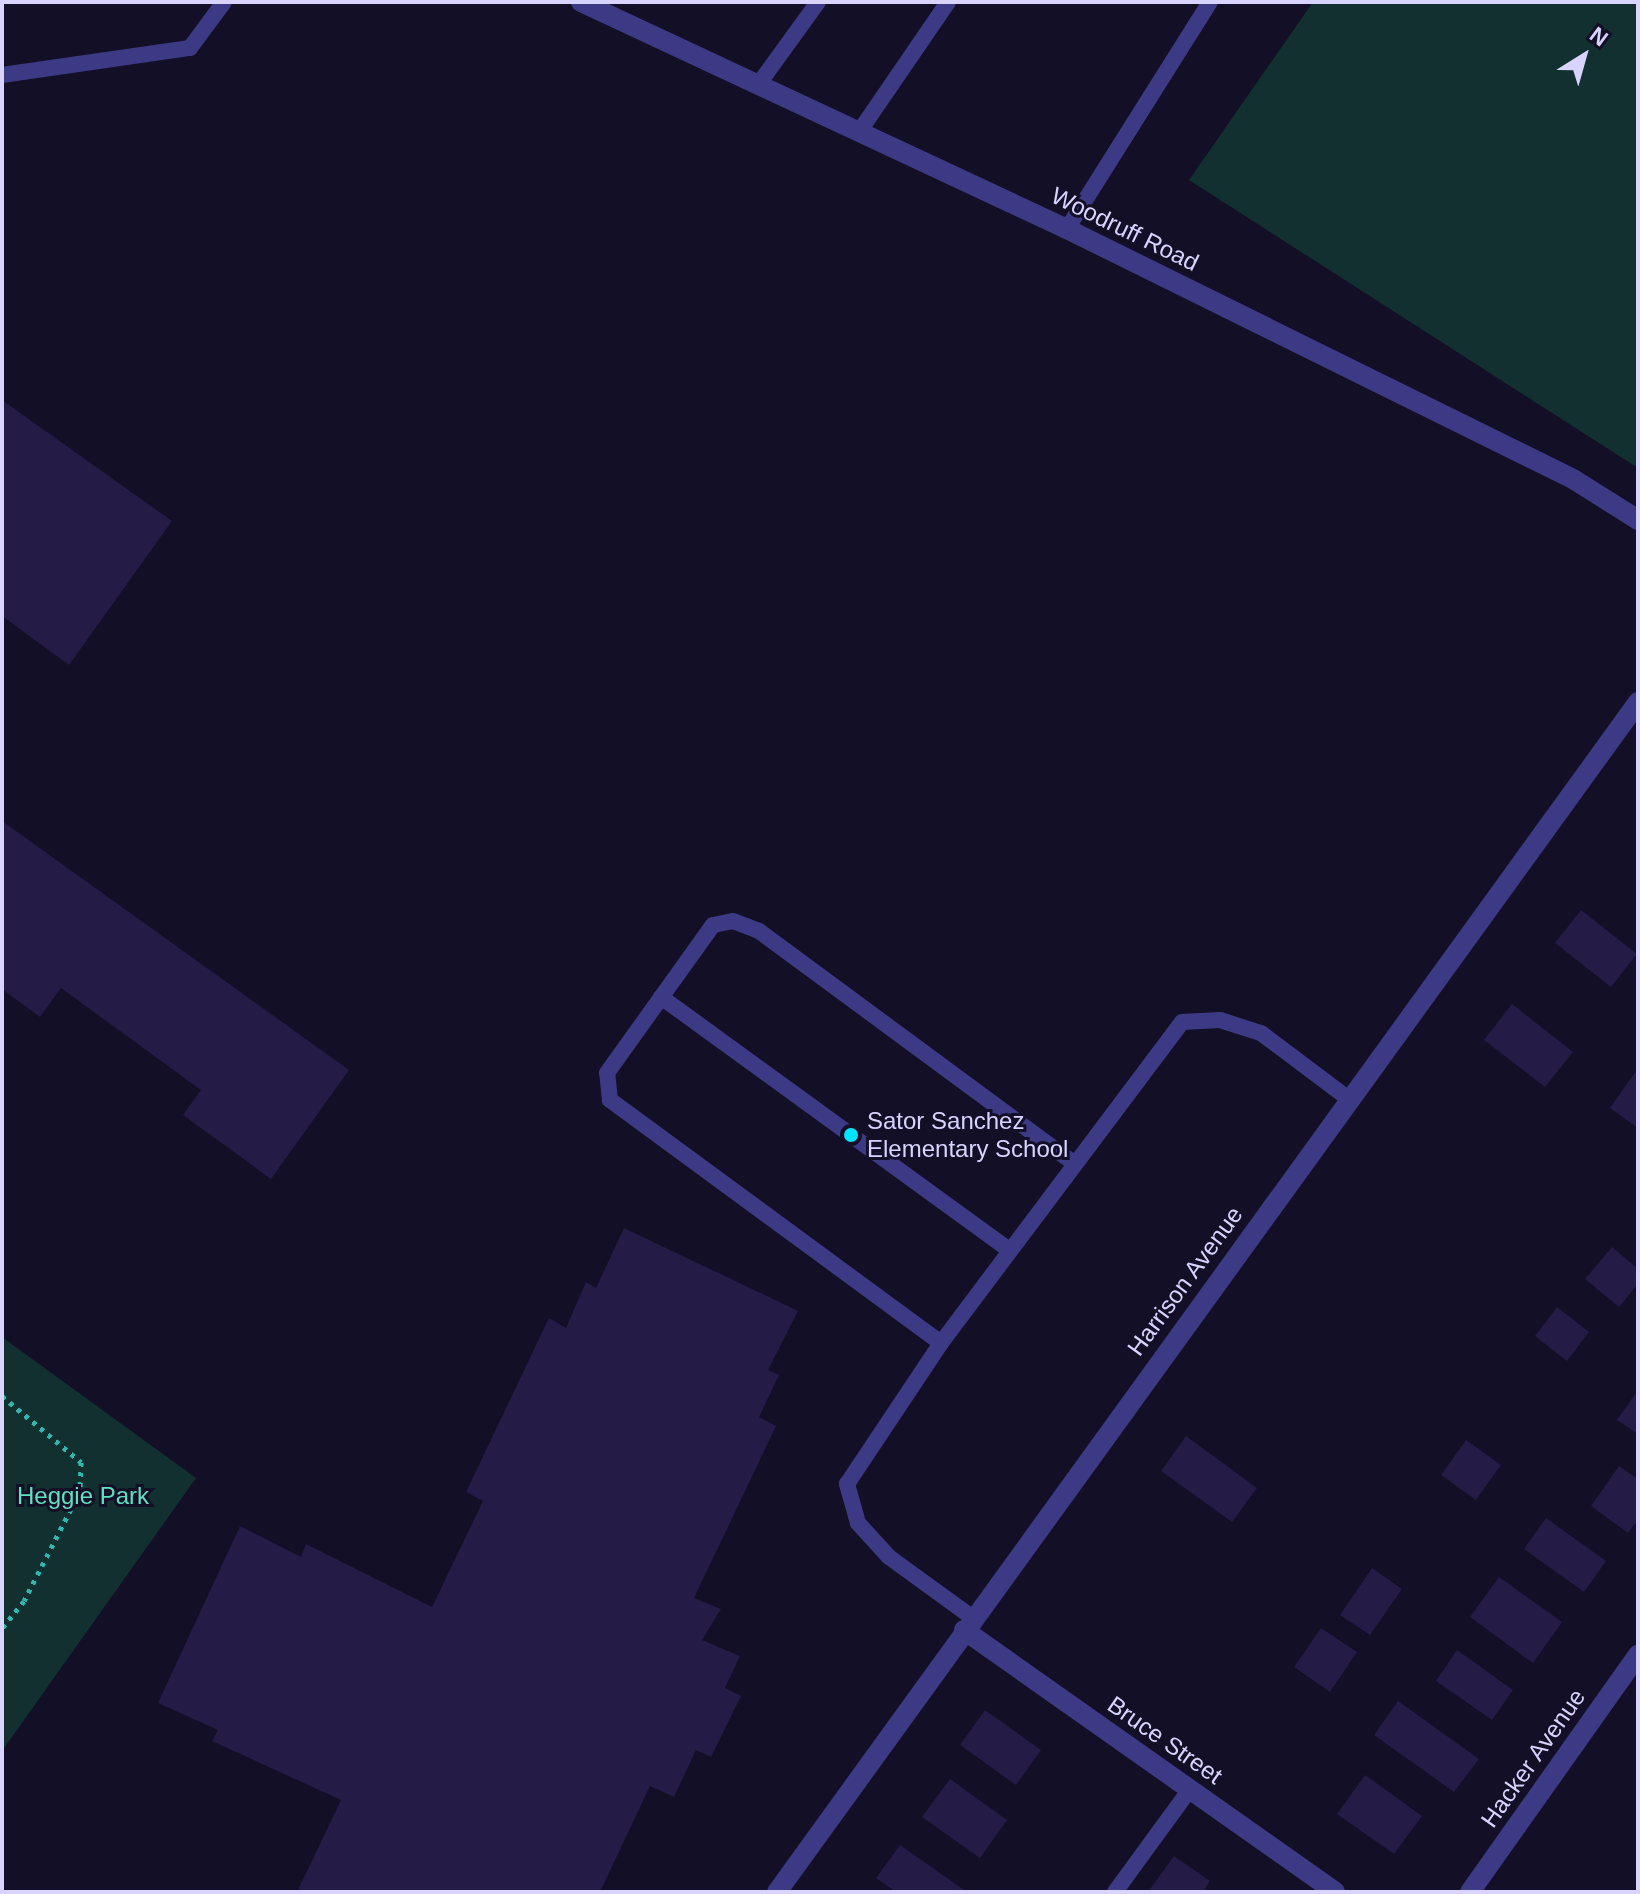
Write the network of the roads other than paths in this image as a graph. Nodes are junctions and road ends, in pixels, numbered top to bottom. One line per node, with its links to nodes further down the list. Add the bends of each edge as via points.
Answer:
1 (224, 2): 6 (lane, via 190,48)
2 (581, 2): 7 (street, Woodruff Road)
3 (818, 2): 7 (lane)
4 (948, 2): 8 (lane)
5 (1210, 2): 9 (lane)
6 (2, 75)
7 (758, 85): 8 (street, Woodruff Road)
8 (859, 132): 9 (street, Woodruff Road)
9 (1067, 229): 10 (street, Woodruff Road, via 1573,479)
10 (1638, 520)
11 (1638, 702): 13 (street, Harrison Avenue)
12 (661, 997): 14 (lane, via 713,925 733,921 759,931); 15 (lane); 16 (lane, via 607,1073 610,1100)
13 (1349, 1099): 14 (lane, via 1261,1033 1220,1020 1182,1022); 17 (street, Harrison Avenue)
14 (1072, 1162): 15 (lane)
15 (1009, 1250): 16 (lane)
16 (941, 1343): 17 (lane, via 847,1484 858,1523 889,1557)
17 (969, 1624): 19 (street, Bruce Street); 20 (street, Harrison Avenue)
18 (1638, 1655): 23 (street, Hacker Avenue)
19 (1190, 1789): 21 (lane); 22 (street, Bruce Street)
20 (777, 1892)
21 (1115, 1892)
22 (1335, 1892)
23 (1470, 1892)

